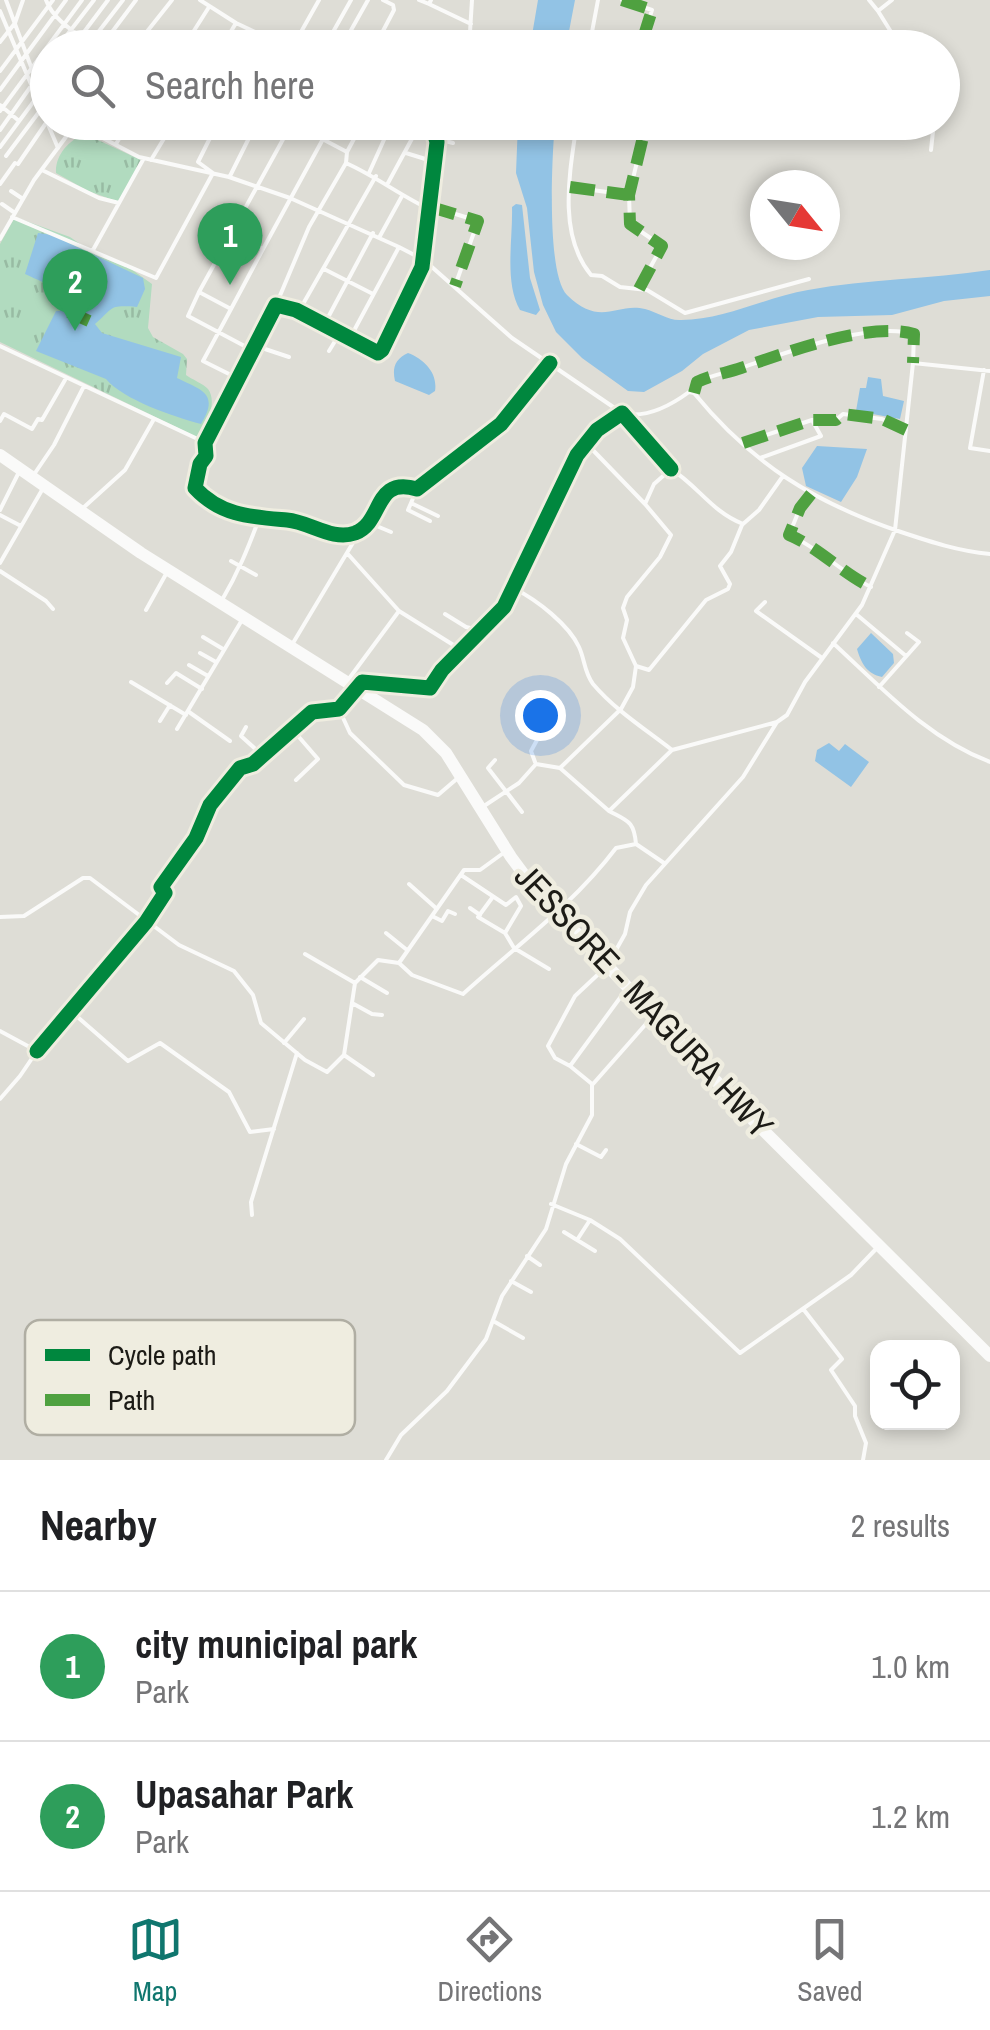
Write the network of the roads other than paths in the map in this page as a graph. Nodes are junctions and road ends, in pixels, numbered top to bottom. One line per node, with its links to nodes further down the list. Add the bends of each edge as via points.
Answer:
1 (6, 0): 27 (street)
2 (24, 0): 27 (street)
3 (66, 0): 26 (street)
4 (82, 0): 28 (street)
5 (94, 0): 31 (street)
6 (108, 0): 34 (street)
7 (123, 0): 35 (street)
8 (136, 0): 36 (street)
9 (172, 0): 37 (street)
10 (200, 0): 23 (street)
11 (318, 0): 41 (street)
12 (351, 0): 42 (street)
13 (368, 0): 43 (street)
14 (383, 0): 44 (street, via 394,10)
15 (419, 0): 22 (street)
16 (472, 0): 30 (street)
17 (598, 0): 46 (street)
18 (622, 0): 47 (street, via 652,10)
19 (869, 0): 25 (street)
20 (892, 0): 25 (street)
21 (49, 2): 26 (street); 50 (street)
22 (430, 2): 30 (street)
23 (209, 7): 29 (street); 38 (street)
24 (0, 10): 49 (street)
25 (878, 11): 48 (street)
26 (54, 14): 28 (street); 32 (street)
27 (15, 23): 49 (street); 50 (street)
28 (64, 23): 31 (street); 33 (street)
29 (236, 23): 39 (street); 40 (street)
30 (470, 24): 45 (street)
31 (72, 29)
32 (43, 30)
33 (59, 30)
34 (85, 30)
35 (100, 30)
36 (112, 30)
37 (148, 30)
38 (194, 30)
39 (232, 30)
40 (251, 30)
41 (300, 30)
42 (334, 30)
43 (351, 30)
44 (383, 30)
45 (470, 30)
46 (593, 30)
47 (646, 30)
48 (890, 30)
49 (8, 31): 51 (street); 53 (street)
50 (23, 40): 53 (street); 54 (street)
51 (0, 42)
52 (30, 48): 54 (street)
53 (16, 50): 56 (street); 58 (street)
54 (27, 52): 55 (street); 56 (street)
55 (30, 59)
56 (21, 62): 59 (street); 62 (street)
57 (30, 69): 59 (street)
58 (0, 71)
59 (26, 74): 60 (street); 64 (street)
60 (30, 83)
61 (30, 86): 65 (street)
62 (0, 90)
63 (30, 107): 66 (street)
64 (1, 108): 65 (street)
65 (11, 114): 66 (street); 68 (street)
66 (20, 121): 89 (street)
67 (30, 123): 94 (street)
68 (0, 130)
69 (34, 140): 104 (street)
70 (55, 140): 90 (street)
71 (64, 140): 90 (street)
72 (106, 140): 88 (street)
73 (118, 140): 88 (street)
74 (161, 140): 95 (street)
75 (209, 140): 99 (street, via 198,162)
76 (248, 140): 102 (street)
77 (282, 140): 105 (street)
78 (324, 140): 92 (street); 110 (street)
79 (353, 140): 92 (street)
80 (384, 140): 100 (street)
81 (412, 140): 93 (street)
82 (436, 140): 97 (street)
83 (443, 140): 87 (street)
84 (575, 140): 106 (street)
85 (641, 140): 108 (street)
86 (932, 140): 91 (street)
87 (453, 143)
88 (115, 145): 95 (street)
89 (0, 147)
90 (58, 148): 98 (street)
91 (931, 150)
92 (347, 152): 96 (street)
93 (405, 153): 97 (street); 103 (street)
94 (6, 156)
95 (147, 159): 99 (street); 113 (street)
96 (346, 162): 100 (street); 115 (street)
97 (435, 162): 114 (street)
98 (42, 170): 111 (street); 113 (street)
99 (213, 173): 102 (street); 126 (street, via 156,278)
100 (368, 173): 101 (street)
101 (376, 176): 103 (street); 118 (street)
102 (229, 177): 105 (street)
103 (388, 183): 109 (street)
104 (0, 184)
105 (257, 186): 110 (street); 120 (street)
106 (570, 187): 108 (street); 132 (street, via 574,239 588,272)
107 (11, 191): 111 (street)
108 (628, 195): 132 (street, via 630,224 662,246)
109 (402, 196): 114 (street); 122 (street)
110 (290, 198): 115 (street); 125 (street)
111 (23, 199): 116 (street)
112 (2, 204): 116 (street)
113 (120, 204): 126 (street)
114 (431, 208): 127 (street); 131 (street, via 478,221)
115 (320, 209): 118 (street); 135 (street)
116 (14, 215): 119 (street); 126 (street)
117 (0, 222): 119 (street)
118 (350, 222): 121 (street); 128 (street)
119 (7, 226): 123 (street)
120 (231, 232): 125 (street); 133 (street)
121 (373, 233): 122 (street); 130 (street)
122 (380, 237): 124 (street)
123 (0, 239)
124 (399, 247): 127 (street); 134 (street)
125 (264, 249): 136 (street)
126 (92, 251)
127 (424, 260): 131 (street); 141 (street, via 382,350)
128 (322, 268): 130 (street); 137 (street)
129 (809, 279): 132 (street, via 685,313)
130 (348, 281): 134 (street); 138 (street)
131 (455, 286): 146 (street)
132 (638, 288)
133 (198, 292): 136 (street); 139 (street, via 188,315)
134 (373, 294): 141 (street)
135 (276, 305): 137 (street); 143 (street)
136 (230, 309): 139 (street)
137 (299, 312): 138 (street)
138 (324, 324): 140 (street)
139 (218, 332): 143 (street); 149 (street, via 203,361)
140 (340, 333): 141 (street); 144 (street)
141 (350, 338)
142 (0, 346): 151 (street)
143 (253, 347): 145 (street); 149 (street)
144 (329, 351)
145 (289, 357)
146 (550, 363): 153 (street); 167 (street, via 501,424)
147 (913, 363): 148 (street); 152 (street, via 914,334 887,331 796,348 712,375 697,382); 157 (street)
148 (987, 371): 161 (street, via 970,448)
149 (238, 378): 158 (street)
150 (65, 380): 156 (street, via 32,429 4,414)
151 (84, 386): 154 (street); 166 (street)
152 (694, 392): 153 (street, via 652,412); 159 (street)
153 (622, 413): 160 (street); 164 (street)
154 (154, 419): 158 (street); 171 (street, via 125,470)
155 (812, 420): 157 (street, via 854,414); 159 (street); 162 (street, via 821,436)
156 (0, 421)
157 (906, 430): 179 (street)
158 (205, 443): 174 (street, via 194,488 219,508)
159 (743, 443): 162 (street)
160 (586, 444): 170 (street); 192 (street)
161 (990, 451)
162 (760, 458): 165 (street)
163 (1, 459): 166 (highway, JESSORE - MAGURA HWY)
164 (671, 469): 170 (street); 177 (street, via 717,512)
165 (784, 476): 168 (street); 177 (street)
166 (32, 478): 171 (highway, JESSORE - MAGURA HWY); 172 (street); 178 (street)
167 (417, 489): 169 (street); 176 (street, via 390,489)
168 (811, 494): 179 (street); 191 (street, via 789,536)
169 (411, 502): 173 (street); 175 (street, via 408,510)
170 (644, 504): 213 (street, via 672,535 624,608 623,638)
171 (80, 511): 188 (highway, JESSORE - MAGURA HWY)
172 (0, 512): 178 (street)
173 (438, 516)
174 (259, 519): 180 (street, via 342,536); 187 (street)
175 (430, 521)
176 (367, 522): 180 (street); 181 (street)
177 (742, 524): 213 (street, via 720,566 728,589 706,600 649,670)
178 (21, 526): 183 (street)
179 (895, 530): 184 (street); 191 (street)
180 (360, 531): 182 (street)
181 (392, 532)
182 (347, 553): 197 (street); 205 (street)
183 (2, 554): 186 (street)
184 (990, 554)
185 (231, 561): 187 (street)
186 (0, 563)
187 (242, 566): 190 (street); 193 (street)
188 (169, 570): 193 (highway, JESSORE - MAGURA HWY); 196 (street)
189 (0, 571): 195 (street)
190 (256, 575)
191 (871, 587): 199 (street)
192 (514, 588): 201 (street); 222 (street, via 566,630 590,680)
193 (221, 602): 200 (highway, JESSORE - MAGURA HWY)
194 (765, 602): 210 (street, via 756,612)
195 (53, 610)
196 (146, 610)
197 (399, 611): 207 (street); 217 (street)
198 (445, 614): 201 (street)
199 (856, 614): 204 (street); 209 (street)
200 (244, 616): 205 (highway, JESSORE - MAGURA HWY); 206 (street)
201 (484, 631): 207 (street)
202 (908, 633): 209 (street, via 918,642)
203 (203, 636): 206 (street)
204 (832, 643): 210 (street); 218 (street)
205 (291, 646): 217 (highway, JESSORE - MAGURA HWY)
206 (224, 650): 211 (street)
207 (464, 651): 217 (street, via 430,688)
208 (200, 653): 211 (street)
209 (906, 656): 218 (street)
210 (822, 658): 225 (street)
211 (216, 662): 214 (street)
212 (189, 666): 214 (street)
213 (636, 666): 222 (street)
214 (208, 676): 219 (street)
215 (131, 682): 220 (street)
216 (166, 683): 219 (street, via 176,673)
217 (354, 684): 221 (street); 237 (highway, JESSORE - MAGURA HWY, via 423,730)
218 (879, 686): 234 (street, via 921,724)
219 (202, 689): 223 (street)
220 (170, 705): 223 (street); 224 (street)
221 (339, 709): 228 (street, via 312,712); 237 (street, via 350,733 404,784 438,795)
222 (620, 709): 231 (street); 236 (street)
223 (187, 713): 227 (street); 230 (street)
224 (160, 722)
225 (777, 722): 231 (street); 245 (street, via 743,777)
226 (246, 727): 232 (street, via 241,736)
227 (177, 728)
228 (292, 729): 232 (street); 238 (street, via 318,759)
229 (546, 733): 235 (street, via 531,751)
230 (230, 741)
231 (672, 750): 241 (street)
232 (262, 756): 256 (street, via 240,768 210,805)
233 (494, 760): 239 (street, via 488,768)
234 (990, 762)
235 (536, 764): 236 (street); 239 (street)
236 (560, 768): 241 (street)
237 (461, 775): 240 (highway, JESSORE - MAGURA HWY)
238 (296, 780)
239 (506, 792): 240 (street); 242 (street)
240 (480, 808): 244 (highway, JESSORE - MAGURA HWY)
241 (610, 811): 243 (street, via 634,826)
242 (522, 812)
243 (636, 844): 245 (street); 252 (street, via 616,848)
244 (506, 850): 246 (street, via 480,870); 252 (highway, JESSORE - MAGURA HWY)
245 (664, 863): 263 (street, via 630,912)
246 (460, 874): 248 (street); 250 (street)
247 (409, 884): 250 (street)
248 (492, 898): 253 (street); 257 (street, via 506,906 516,897 521,906)
249 (470, 908): 253 (street)
250 (437, 909): 254 (street)
251 (454, 914): 254 (street, via 448,911 442,921)
252 (558, 914): 259 (street); 263 (highway, JESSORE - MAGURA HWY)
253 (480, 915): 257 (street)
254 (432, 916): 260 (street)
255 (0, 918): 256 (street, via 24,916 90,878)
256 (146, 922): 270 (street); 275 (street, via 234,971 253,995 261,1023)
257 (505, 932): 259 (street)
258 (386, 933): 260 (street)
259 (514, 948): 262 (street, via 463,994 412,975); 264 (street)
260 (408, 950): 262 (street)
261 (305, 954): 266 (street)
262 (399, 963): 265 (street, via 378,960)
263 (607, 966): 267 (highway, JESSORE - MAGURA HWY); 279 (street, via 575,996 548,1046)
264 (549, 969)
265 (360, 977): 266 (street); 268 (street)
266 (355, 983): 269 (street)
267 (628, 988): 272 (highway, JESSORE - MAGURA HWY); 279 (street)
268 (387, 993)
269 (352, 1003): 271 (street); 278 (street)
270 (72, 1012): 276 (street); 283 (street, via 128,1061 160,1043 229,1092 250,1132)
271 (382, 1015)
272 (653, 1016): 281 (street); 291 (highway, JESSORE - MAGURA HWY)
273 (304, 1020): 275 (street)
274 (0, 1031): 276 (street)
275 (284, 1043): 277 (street)
276 (36, 1051): 282 (street)
277 (297, 1054): 278 (street, via 327,1072); 283 (street)
278 (344, 1056): 280 (street)
279 (570, 1066): 281 (street)
280 (374, 1076)
281 (592, 1084): 284 (street, via 592,1114)
282 (0, 1098)
283 (274, 1129): 287 (street)
284 (576, 1144): 285 (street, via 601,1157); 286 (street)
285 (606, 1150)
286 (551, 1204): 288 (street); 293 (street, via 546,1230)
287 (252, 1215)
288 (590, 1220): 290 (street); 297 (street, via 620,1238 740,1353)
289 (564, 1232): 290 (street)
290 (577, 1240): 292 (street)
291 (879, 1246): 297 (street); 300 (highway, JESSORE - MAGURA HWY)
292 (595, 1251)
293 (527, 1256): 294 (street); 295 (street)
294 (540, 1264)
295 (511, 1280): 296 (street); 298 (street)
296 (531, 1292)
297 (804, 1310): 302 (street, via 842,1359 831,1370 855,1406)
298 (495, 1322): 299 (street); 301 (street, via 447,1391 401,1435)
299 (522, 1338)
300 (990, 1356)
301 (386, 1460)
302 (864, 1460)

